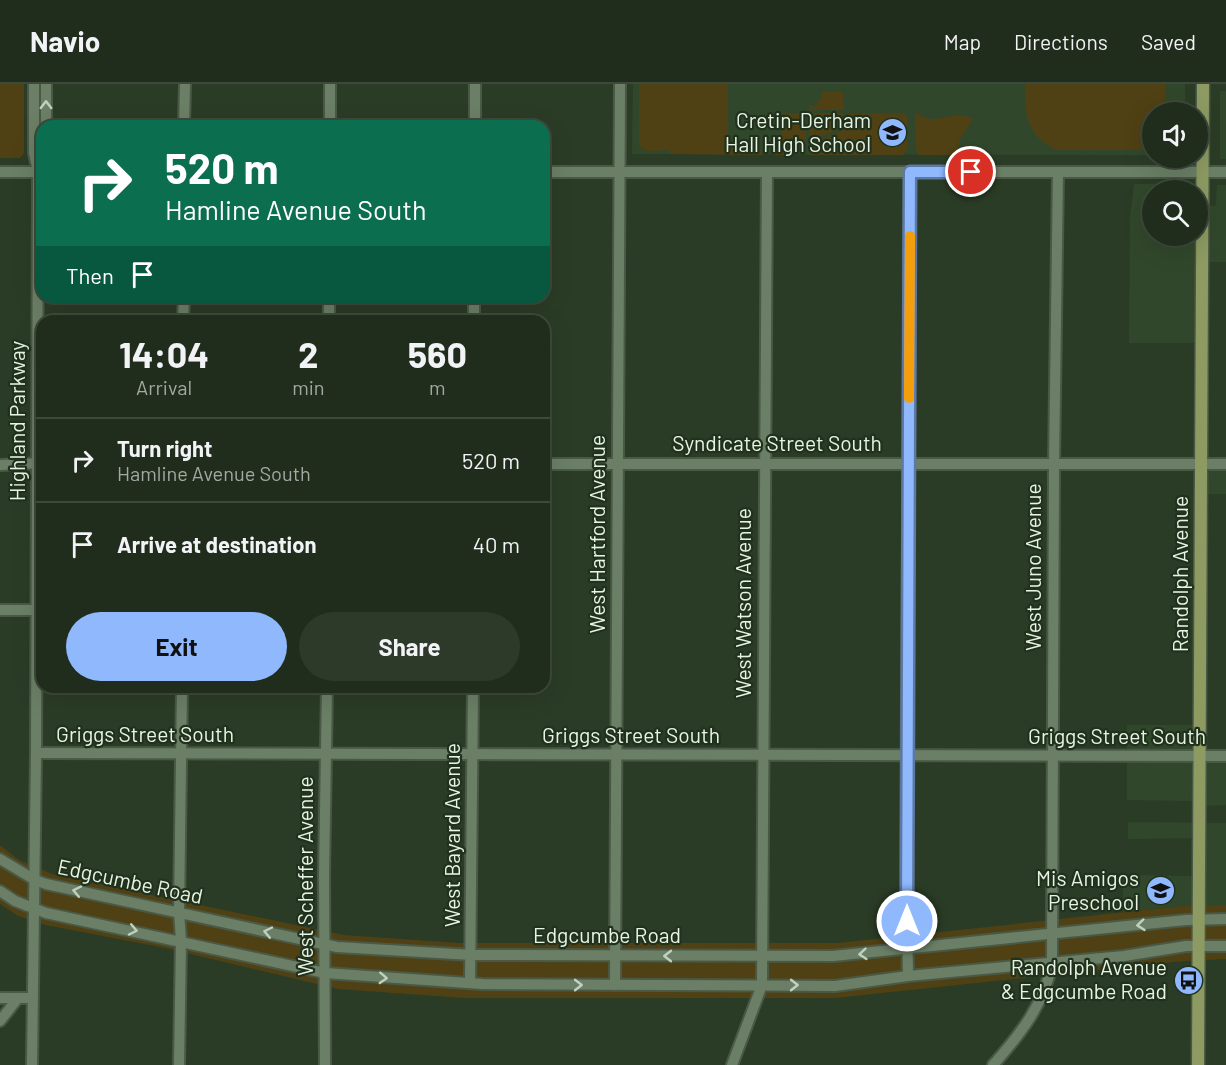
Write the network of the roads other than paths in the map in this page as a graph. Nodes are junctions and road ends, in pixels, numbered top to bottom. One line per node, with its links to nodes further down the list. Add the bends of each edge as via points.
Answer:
1 (34, 84): 12 (street, Highland Parkway)
2 (46, 84): 8 (street, one-way to 2)
3 (185, 84): 9 (street)
4 (330, 84): 10 (street)
5 (475, 84): 11 (street)
6 (620, 84): 16 (street, West Hartford Avenue)
7 (1203, 84): 20 (main road, Randolph Avenue)
8 (46, 120)
9 (184, 120)
10 (330, 120)
11 (475, 120)
12 (36, 158)
13 (36, 169): 14 (street)
14 (0, 172)
15 (550, 172): 16 (street)
16 (620, 172): 17 (street); 24 (street, West Hartford Avenue)
17 (767, 172): 18 (street); 25 (street, West Watson Avenue)
18 (910, 172): 19 (street); 26 (street)
19 (1058, 172): 20 (street); 27 (street, West Juno Avenue)
20 (1203, 172): 21 (street); 28 (main road, Randolph Avenue)
21 (1226, 172)
22 (36, 464): 30 (street)
23 (550, 464): 24 (street, Syndicate Street South)
24 (618, 464): 25 (street, Syndicate Street South); 40 (street, West Hartford Avenue)
25 (765, 464): 26 (street, Syndicate Street South); 41 (street, West Watson Avenue)
26 (909, 464): 27 (street, Syndicate Street South); 42 (street)
27 (1054, 464): 28 (street, Syndicate Street South); 43 (street, West Juno Avenue)
28 (1202, 464): 29 (street, Syndicate Street South); 44 (main road, Randolph Avenue)
29 (1226, 464)
30 (0, 465)
31 (0, 610): 32 (street)
32 (36, 610): 36 (street, Highland Parkway)
33 (182, 693): 37 (street)
34 (327, 693): 38 (street, West Scheffer Avenue)
35 (473, 693): 39 (street, West Bayard Avenue)
36 (36, 753): 37 (street, Griggs Street South); 47 (street, Highland Parkway)
37 (181, 754): 38 (street, Griggs Street South); 50 (street)
38 (327, 755): 39 (street, Griggs Street South); 55 (street, West Scheffer Avenue)
39 (472, 755): 40 (street, Griggs Street South); 59 (street, West Bayard Avenue)
40 (616, 755): 41 (street, Griggs Street South); 60 (street, West Hartford Avenue)
41 (763, 756): 42 (street, Griggs Street South); 61 (street, West Watson Avenue)
42 (908, 756): 43 (street, Griggs Street South); 58 (street)
43 (1053, 756): 44 (street, Griggs Street South); 53 (street, West Juno Avenue)
44 (1200, 756): 45 (street, Griggs Street South); 52 (main road, Randolph Avenue)
45 (1226, 756)
46 (0, 859): 47 (street, Edgcumbe Road)
47 (35, 880): 49 (street, Highland Parkway); 50 (street, Edgcumbe Road, one-way to 47)
48 (0, 891): 49 (street)
49 (35, 908): 54 (street, one-way to 54); 70 (street, Highland Parkway)
50 (179, 912): 54 (street); 55 (street, Edgcumbe Road, one-way to 50)
51 (1226, 919): 52 (street, Edgcumbe Road)
52 (1199, 920): 53 (street, Edgcumbe Road, one-way to 53); 56 (main road, Randolph Avenue)
53 (1052, 933): 58 (street, Edgcumbe Road); 62 (street, West Juno Avenue)
54 (181, 940): 63 (street); 73 (street)
55 (325, 944): 59 (street, Edgcumbe Road); 63 (street, West Scheffer Avenue)
56 (1199, 946): 57 (street); 62 (street); 77 (main road, Randolph Avenue)
57 (1226, 946)
58 (907, 950): 61 (street, Edgcumbe Road, one-way to 61, via 833,957); 64 (street)
59 (471, 955): 60 (street, Edgcumbe Road); 65 (street, West Bayard Avenue)
60 (615, 956): 61 (street, Edgcumbe Road, one-way to 60); 66 (street, West Hartford Avenue)
61 (762, 956): 67 (street, West Watson Avenue)
62 (1052, 962): 64 (street); 76 (street, West Juno Avenue, via 1049,982 1028,1021)
63 (325, 973): 65 (street, one-way to 65); 74 (street, West Scheffer Avenue)
64 (908, 976): 67 (street, one-way to 64, via 835,986)
65 (470, 983): 66 (street, one-way to 66)
66 (615, 985): 67 (street)
67 (762, 985): 75 (street, West Watson Avenue)
68 (0, 998): 69 (street)
69 (18, 998): 70 (street); 71 (street)
70 (32, 998): 72 (street, Highland Parkway)
71 (0, 1022)
72 (32, 1065)
73 (179, 1065)
74 (325, 1065)
75 (732, 1065)
76 (993, 1065)
77 (1198, 1065)

